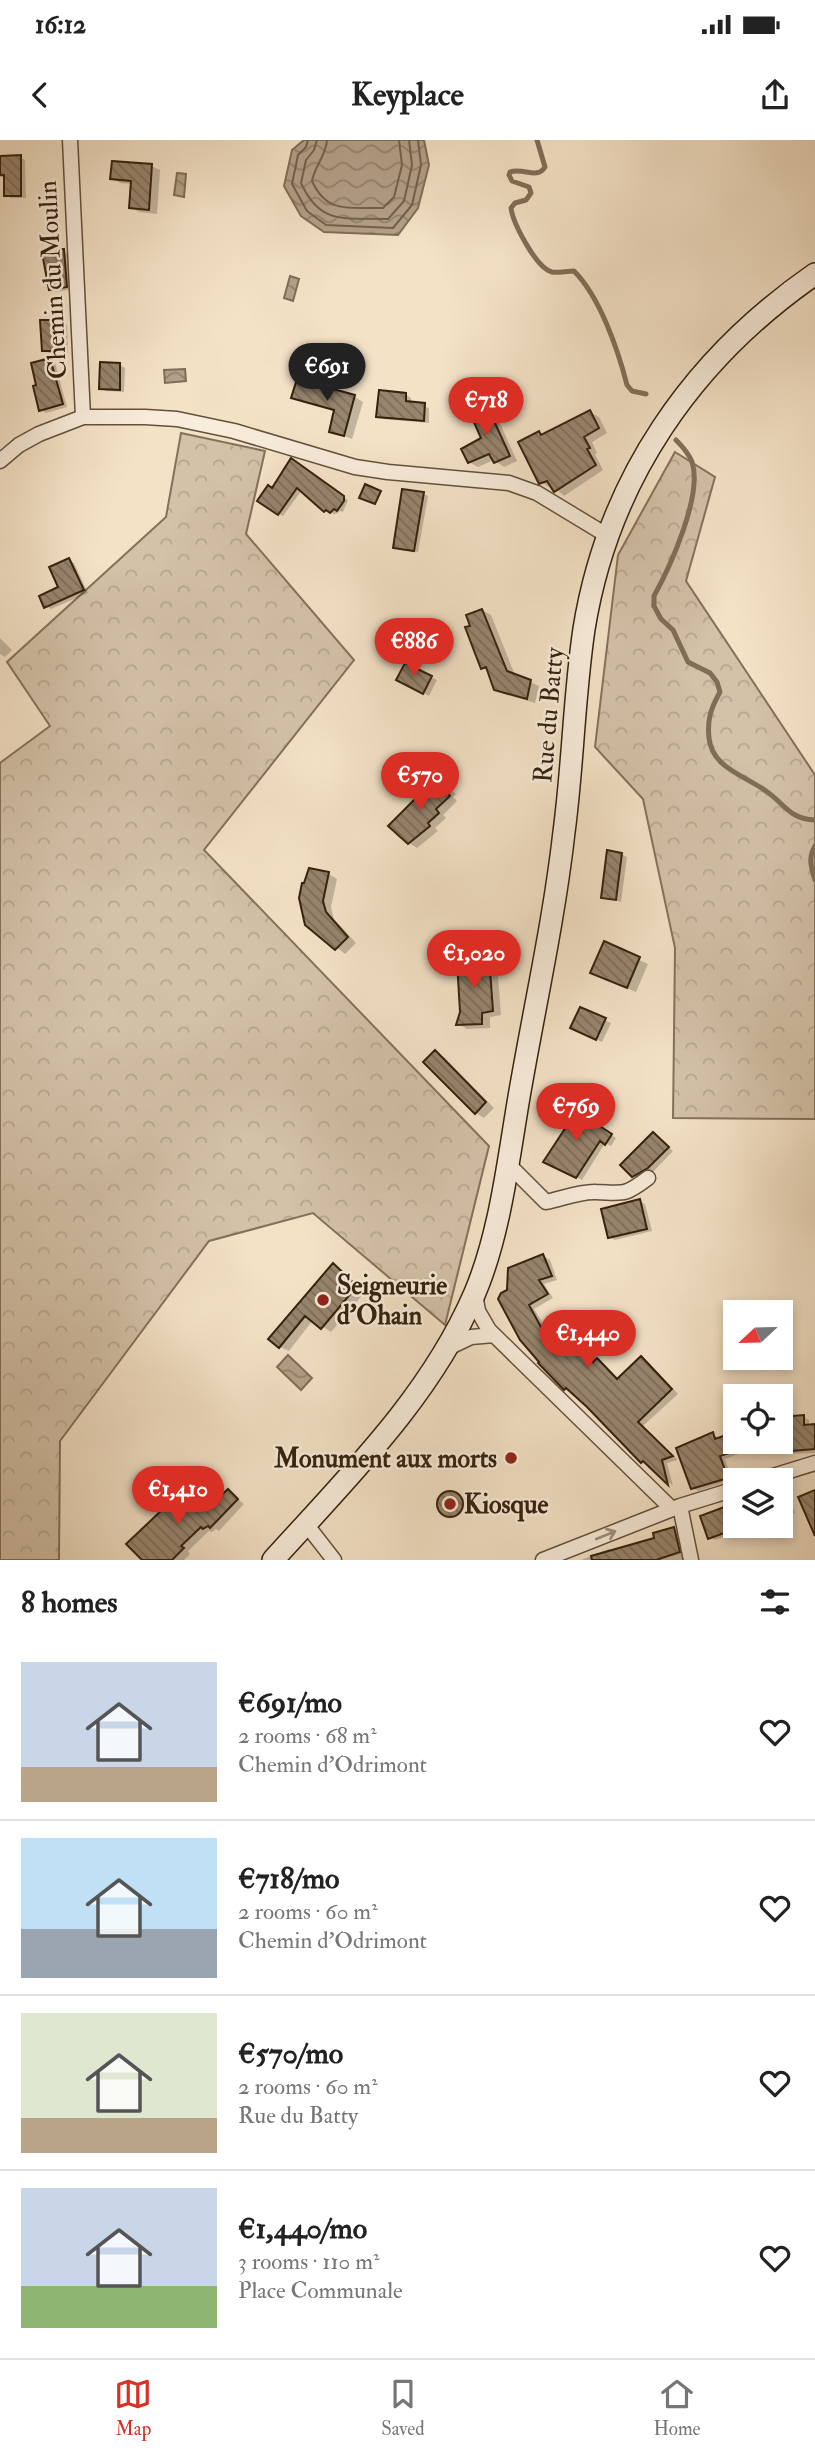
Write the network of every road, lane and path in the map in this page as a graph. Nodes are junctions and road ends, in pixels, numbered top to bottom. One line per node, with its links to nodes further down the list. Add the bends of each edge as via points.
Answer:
1 (70, 140): 3 (street, Chemin du Moulin)
2 (815, 274): 5 (main road, Rue du Batty, via 746,328 705,369 663,424 634,474)
3 (83, 417): 4 (street, via 39,434); 5 (street, via 177,419 355,467 509,483 537,493)
4 (0, 461)
5 (608, 536): 6 (main road, Rue du Batty, via 584,630 563,844)
6 (507, 1163): 7 (street, via 546,1202 596,1192 621,1194); 8 (main road, Rue du Batty)
7 (648, 1178)
8 (475, 1294): 9 (street, via 478,1311); 10 (main road, Rue du Batty)
9 (494, 1335): 10 (street, via 471,1337); 14 (street)
10 (448, 1348): 15 (main road, Rue du Batty, via 408,1408)
11 (815, 1463): 12 (street)
12 (793, 1470)
13 (723, 1493): 14 (street)
14 (676, 1507): 18 (street, one-way to 14); 19 (street)
15 (306, 1524): 16 (main road, Rue du Batty); 17 (street)
16 (273, 1560)
17 (334, 1560)
18 (543, 1560)
19 (691, 1560)

